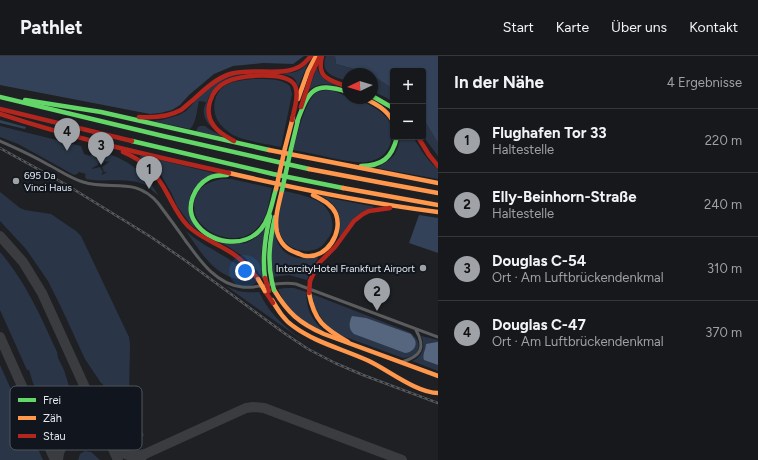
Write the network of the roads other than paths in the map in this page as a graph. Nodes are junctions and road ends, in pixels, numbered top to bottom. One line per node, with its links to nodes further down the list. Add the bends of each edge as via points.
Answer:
1 (311, 56): 11 (main road, via 306,63 292,71 246,71 226,75 182,109 166,116 146,118)
2 (316, 56): 14 (main road)
3 (321, 56): 4 (main road, via 322,74); 15 (main road, via 312,73)
4 (342, 84)
5 (342, 90): 15 (main road, via 327,86 315,89 308,96)
6 (0, 97): 11 (main road); 28 (main road, via 262,159)
7 (378, 99): 9 (main road)
8 (375, 104): 13 (main road)
9 (390, 106)
10 (0, 109): 29 (main road, via 179,153)
11 (106, 113): 19 (main road)
12 (0, 114): 20 (main road)
13 (390, 116)
14 (292, 120): 19 (main road, via 296,90 290,80 280,77 243,76 229,80 214,92 209,104 209,114 215,127); 26 (main road, bridge)
15 (297, 122): 27 (main road, bridge)
16 (396, 140): 21 (main road, via 391,153 381,162 366,166)
17 (420, 140): 22 (main road)
18 (0, 141): 34 (street, via 79,181 97,185 128,186 144,191 158,203 206,267 226,282 242,287 284,282 296,284)
19 (238, 143): 21 (main road)
20 (106, 145): 23 (main road); 33 (main road, bridge, via 144,163 159,179 188,227 232,253 248,267)
21 (344, 166): 24 (main road)
22 (438, 166)
23 (243, 177): 25 (main road); 26 (main road, via 215,176 204,181 196,189 191,202 193,216 198,226 210,235 236,242 255,236 267,219)
24 (438, 182)
25 (288, 187): 27 (main road, via 321,198 334,208 338,230 333,243 324,251 315,255 301,255 291,252 282,243 276,226); 30 (main road)
26 (276, 189): 32 (main road, via 264,248 263,263)
27 (282, 190): 32 (main road, via 272,228)
28 (438, 193)
29 (438, 205)
30 (404, 208): 31 (main road); 36 (main road, bridge, via 377,209 360,216 312,275 309,293 313,311 325,328)
31 (438, 212)
32 (268, 277): 33 (main road, bridge); 36 (main road, bridge, via 287,310 301,322 315,331)
33 (267, 291): 39 (main road, via 284,318 311,338 369,361 422,390)
34 (416, 330): 35 (street); 37 (street, via 422,342 421,350 417,356)
35 (438, 337)
36 (348, 342): 37 (main road)
37 (402, 363): 38 (main road)
38 (438, 376)
39 (438, 393)

